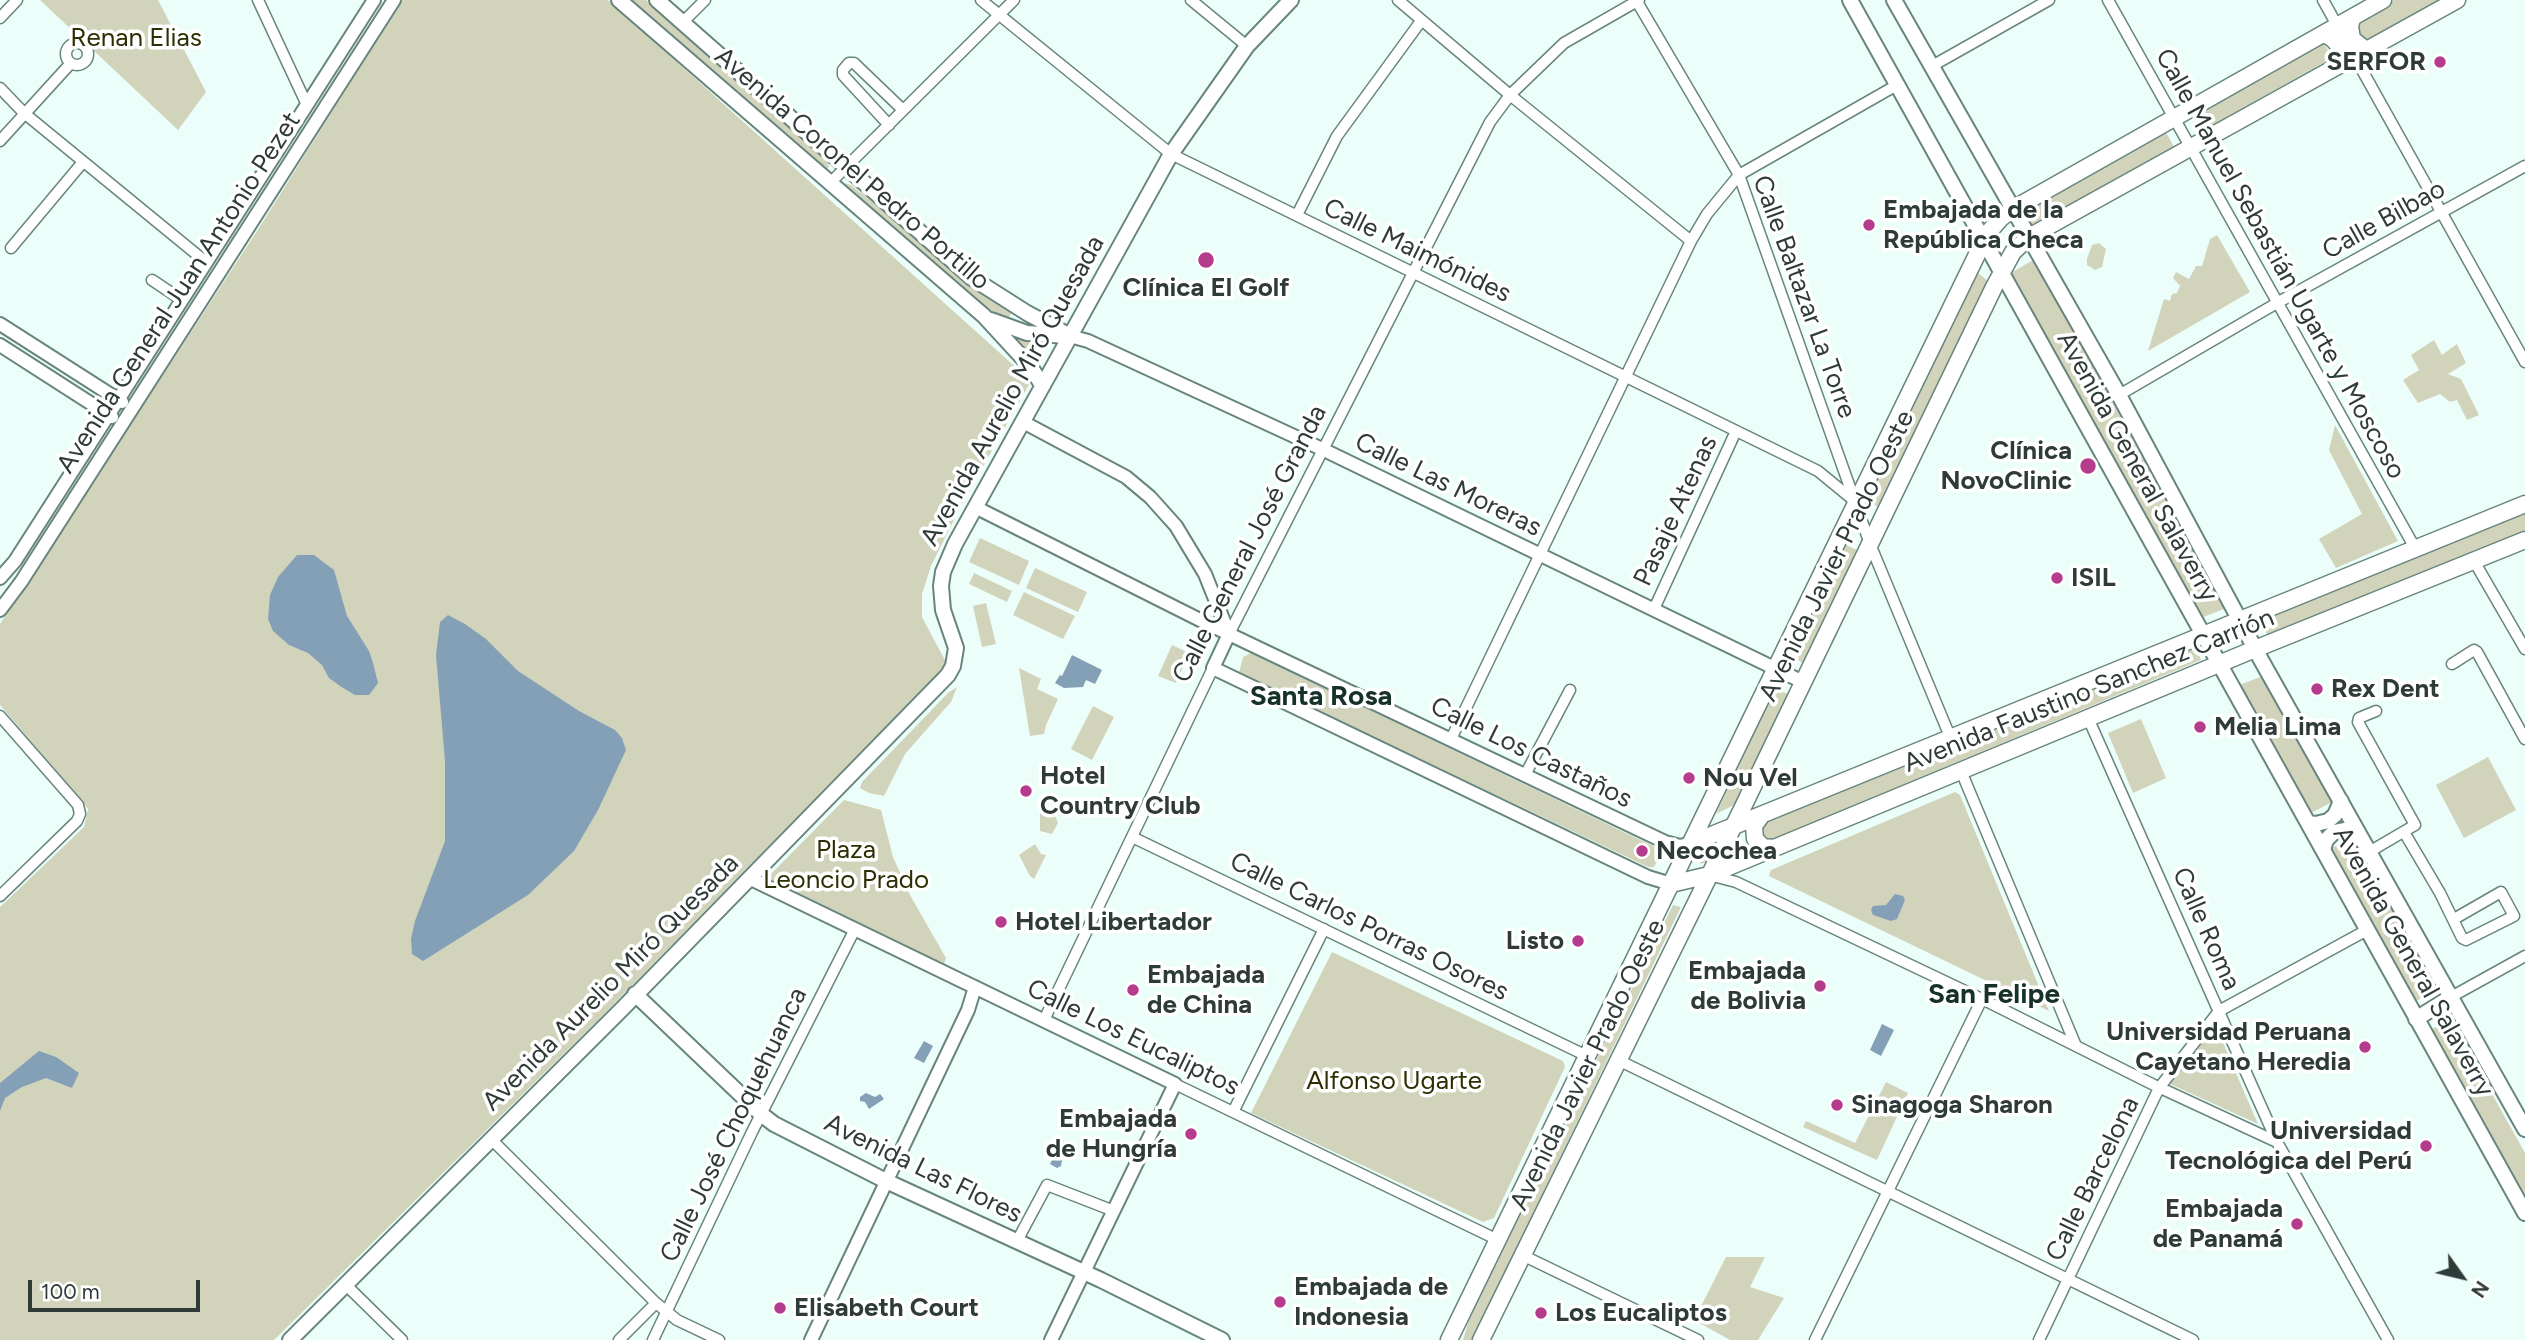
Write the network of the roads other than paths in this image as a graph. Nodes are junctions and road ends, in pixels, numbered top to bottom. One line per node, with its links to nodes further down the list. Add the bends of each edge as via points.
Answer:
1 (17, 0): 22 (street)
2 (258, 0): 33 (street)
3 (374, 0): 33 (street, Avenida General Juan Antonio Pezet)
4 (394, 0): 70 (street, Avenida General Juan Antonio Pezet)
5 (619, 0): 45 (main road, Avenida Coronel Pedro Portillo)
6 (657, 0): 24 (main road, Avenida Coronel Pedro Portillo)
7 (705, 0): 24 (street)
8 (981, 0): 21 (street, Calle Maimónides)
9 (1014, 0): 21 (street)
10 (1191, 0): 26 (street)
11 (1291, 0): 26 (main road, Avenida Aurelio Miró Quesada)
12 (1398, 0): 23 (street)
13 (1637, 0): 32 (street, Calle General José Granda, via 1564,43); 44 (street, Calle Baltazar La Torre)
14 (1850, 0): 30 (main road, Avenida General Salaverry)
15 (1894, 0): 29 (main road, Avenida General Salaverry)
16 (2049, 0): 29 (street)
17 (2108, 0): 36 (street, Calle Manuel Sebastián Ugarte y Moscoso)
18 (2323, 0): 25 (street)
19 (2383, 0): 25 (main road, Avenida Javier Prado Oeste)
20 (2456, 0): 27 (main road, Avenida Javier Prado Oeste)
21 (999, 16): 34 (street); 40 (street, Calle Maimónides)
22 (0, 18)
23 (1421, 21): 32 (street); 48 (street, via 1337,136)
24 (683, 22): 42 (main road, Avenida Coronel Pedro Portillo)
25 (2338, 26): 27 (main road, via 2332,38); 27 (main road, via 2350,26); 36 (main road, Avenida Javier Prado Oeste)
26 (1247, 47): 40 (main road, Avenida Aurelio Miró Quesada)
27 (2354, 56): 39 (main road, Avenida Javier Prado Oeste); 47 (street)
28 (71, 63): 35 (street)
29 (1932, 66): 46 (main road, Avenida General Salaverry)
30 (1897, 85): 44 (street); 51 (main road, Avenida General Salaverry)
31 (0, 88): 35 (street)
32 (1510, 94): 50 (street); 55 (street, Calle General José Granda, via 1490,122)
33 (307, 105): 53 (street, Avenida General Juan Antonio Pezet)
34 (903, 110): 37 (street); 37 (street, via 849,63 843,75)
35 (24, 113): 38 (street); 41 (street)
36 (2173, 118): 39 (street, Calle Manuel Sebastián Ugarte y Moscoso); 46 (main road, Avenida Javier Prado Oeste)
37 (889, 125): 42 (street)
38 (0, 141)
39 (2190, 147): 49 (main road, Avenida Javier Prado Oeste); 59 (street, Calle Manuel Sebastián Ugarte y Moscoso)
40 (1171, 154): 48 (street, Calle Maimónides); 63 (main road, Avenida Aurelio Miró Quesada)
41 (83, 162): 52 (street); 53 (street)
42 (847, 166): 45 (street); 58 (main road, Avenida Coronel Pedro Portillo, via 972,278)
43 (2524, 169): 47 (street, Calle Bilbao)
44 (1739, 175): 50 (street); 76 (street, Calle Baltazar La Torre)
45 (829, 184): 60 (main road, Avenida Coronel Pedro Portillo)
46 (2013, 209): 49 (main road, Avenida General Salaverry); 51 (main road, Avenida Javier Prado Oeste)
47 (2442, 212): 59 (street, Calle Bilbao); 65 (street)
48 (1297, 215): 55 (street, Calle Maimónides)
49 (2029, 237): 54 (main road, Avenida Javier Prado Oeste); 68 (main road, Avenida General Salaverry)
50 (1691, 241): 66 (street)
51 (1984, 241): 54 (main road, Avenida General Salaverry); 76 (main road, Avenida Javier Prado Oeste)
52 (11, 248)
53 (206, 262): 57 (street, Avenida General Juan Antonio Pezet)
54 (2001, 272): 80 (main road, Avenida Javier Prado Oeste); 89 (main road, Avenida General Salaverry)
55 (1414, 274): 66 (street, Calle Maimónides); 75 (street, Calle General José Granda)
56 (152, 280): 57 (street)
57 (181, 300): 69 (street, Avenida General Juan Antonio Pezet)
58 (1010, 303): 62 (main road, via 1015,316); 63 (main road, Avenida Coronel Pedro Portillo)
59 (2277, 303): 68 (street, Calle Bilbao); 81 (street, Calle Manuel Sebastián Ugarte y Moscoso)
60 (984, 316): 62 (main road); 67 (main road, Avenida Coronel Pedro Portillo, via 1030,366)
61 (0, 324): 69 (street)
62 (1006, 327): 63 (main road)
63 (1070, 336): 67 (main road, Avenida Aurelio Miró Quesada); 75 (street, Calle Las Moreras)
64 (0, 345): 71 (street)
65 (2525, 362)
66 (1626, 376): 74 (street, Calle Maimónides); 82 (street)
67 (1042, 386): 72 (main road, Avenida Aurelio Miró Quesada)
68 (2119, 395): 87 (main road, Avenida General Salaverry)
69 (117, 399): 70 (street); 71 (street, Avenida General Juan Antonio Pezet)
70 (131, 408): 73 (street, Avenida General Juan Antonio Pezet)
71 (107, 414): 73 (street); 84 (street, Avenida General Juan Antonio Pezet)
72 (1023, 422): 78 (main road, Avenida Aurelio Miró Quesada); 88 (street, via 1126,477 1163,510 1205,574)
73 (121, 423): 86 (street, Avenida General Juan Antonio Pezet)
74 (1736, 431): 76 (street, Calle Maimónides, via 1818,471); 85 (street, Pasaje Atenas)
75 (1322, 449): 82 (street, Calle Las Moreras); 88 (street, Calle General José Granda)
76 (1857, 503): 80 (street, Calle Baltazar La Torre); 95 (main road, Avenida Javier Prado Oeste)
77 (2525, 503): 81 (main road, Avenida Faustino Sanchez Carrión)
78 (975, 507): 88 (street, Calle Los Castaños); 118 (main road, Avenida Aurelio Miró Quesada, via 955,544 941,586 943,610 956,649 953,666)
79 (2525, 540): 83 (main road, Avenida Faustino Sanchez Carrión)
80 (1870, 544): 96 (main road, Avenida Javier Prado Oeste); 102 (street, Calle Baltazar La Torre)
81 (2415, 548): 87 (main road, Avenida Faustino Sanchez Carrión)
82 (1541, 555): 85 (street, Calle Las Moreras); 101 (street)
83 (2474, 561): 90 (main road, Avenida Faustino Sanchez Carrión); 91 (street)
84 (0, 578)
85 (1654, 609): 95 (street, Calle Las Moreras)
86 (0, 610)
87 (2240, 621): 89 (main road, Avenida Faustino Sanchez Carrión); 90 (main road, Avenida General Salaverry)
88 (1229, 634): 94 (street, Calle General José Granda); 101 (street, Calle Los Castaños)
89 (2203, 636): 92 (main road, Avenida General Salaverry); 102 (main road, Avenida Faustino Sanchez Carrión)
90 (2255, 649): 92 (main road, Avenida Faustino Sanchez Carrión); 106 (main road, Avenida General Salaverry)
91 (2525, 649)
92 (2219, 664): 100 (main road, Avenida Faustino Sanchez Carrión); 108 (main road, Avenida General Salaverry)
93 (2452, 664): 103 (street, via 2476,651)
94 (1213, 668): 112 (street, Calle General José Granda); 119 (street)
95 (1776, 670): 96 (street, Calle Las Moreras); 113 (main road, Avenida Javier Prado Oeste)
96 (1803, 682): 109 (main road, Avenida Javier Prado Oeste)
97 (1570, 690): 105 (street)
98 (2376, 711): 111 (street, via 2358,722 2415,825)
99 (0, 716): 120 (street, via 78,805 80,814)
100 (2088, 718): 104 (main road, Avenida Faustino Sanchez Carrión); 130 (street, Calle Roma)
101 (1451, 739): 105 (street, Calle Los Castaños)
102 (1951, 739): 107 (main road, Avenida Faustino Sanchez Carrión)
103 (2525, 739)
104 (1961, 771): 114 (main road, Avenida Faustino Sanchez Carrión); 133 (street)
105 (1525, 775): 113 (street, Calle Los Castaños, via 1665,842)
106 (2341, 801): 108 (main road, via 2328,821); 110 (main road, Avenida General Salaverry)
107 (1761, 816): 109 (main road, Avenida Faustino Sanchez Carrión); 114 (main road, via 1754,826 1755,839 1763,847)
108 (2308, 823): 115 (main road, Avenida General Salaverry)
109 (1733, 827): 113 (main road, Avenida Faustino Sanchez Carrión); 117 (main road, Avenida Javier Prado Oeste)
110 (2358, 832): 115 (main road, via 2334,832); 116 (main road, Avenida General Salaverry)
111 (2404, 832): 116 (street); 121 (street)
112 (1132, 837): 123 (street, Calle Carlos Porras Osores); 131 (street, Calle General José Granda)
113 (1692, 843): 119 (main road, Avenida Javier Prado Oeste)
114 (1774, 848): 117 (main road, Avenida Faustino Sanchez Carrión)
115 (2323, 850): 124 (main road, Avenida General Salaverry)
116 (2370, 852): 128 (main road, Avenida General Salaverry)
117 (1709, 875): 119 (main road, Avenida Faustino Sanchez Carrión); 129 (street, via 1736,882); 135 (main road, Avenida Javier Prado Oeste)
118 (749, 877): 122 (street, Calle Los Eucaliptos); 127 (main road, Avenida Aurelio Miró Quesada)
119 (1671, 884): 134 (main road, Avenida Javier Prado Oeste)
120 (0, 896)
121 (2454, 919): 121 (street, via 2466,940 2514,916 2501,892)
122 (855, 929): 126 (street, Calle Los Eucaliptos); 139 (street, Calle José Choquehuanca)
123 (1324, 929): 134 (street, Calle Carlos Porras Osores); 138 (street)
124 (2367, 930): 130 (street, Calle Barcelona); 132 (main road, Avenida General Salaverry)
125 (2525, 956): 128 (street)
126 (975, 987): 131 (street, Calle Los Eucaliptos); 143 (street)
127 (635, 995): 139 (main road, Avenida Las Flores); 141 (main road, Avenida Aurelio Miró Quesada)
128 (2451, 997): 132 (main road); 140 (main road, Avenida General Salaverry)
129 (1982, 999): 133 (street); 144 (street)
130 (2219, 1011): 137 (street, Calle Barcelona); 142 (street, Calle Roma)
131 (1044, 1020): 136 (street, Calle Los Eucaliptos)
132 (2416, 1020): 146 (main road, Avenida General Salaverry)
133 (2076, 1046): 137 (street)
134 (1587, 1056): 147 (main road, Avenida Javier Prado Oeste)
135 (1618, 1060): 144 (street); 149 (main road, Avenida Javier Prado Oeste)
136 (1175, 1084): 138 (street, Calle Los Eucaliptos); 145 (street)
137 (2157, 1087): 142 (street); 151 (street, Calle Barcelona)
138 (1233, 1112): 147 (street, Calle Los Eucaliptos)
139 (761, 1114): 143 (main road, Avenida Las Flores); 154 (street, Calle José Choquehuanca)
140 (2525, 1129)
141 (491, 1139): 152 (main road, Avenida Aurelio Miró Quesada); 153 (street)
142 (2277, 1142): 169 (street, Calle Roma)
143 (886, 1181): 148 (main road, Avenida Las Flores); 160 (street)
144 (1888, 1191): 151 (street); 166 (street)
145 (1114, 1211): 148 (street, via 1046,1185); 150 (street)
146 (2525, 1213)
147 (1498, 1240): 163 (main road, Avenida Javier Prado Oeste)
148 (1017, 1241): 150 (main road, Avenida Las Flores)
149 (1522, 1255): 164 (main road, Avenida Javier Prado Oeste); 165 (street)
150 (1084, 1272): 161 (street); 162 (main road, Avenida Las Flores)
151 (2068, 1279): 167 (street, Calle Barcelona); 168 (street)
152 (345, 1284): 155 (main road, Avenida Aurelio Miró Quesada); 156 (street)
153 (656, 1303): 154 (street); 157 (street)
154 (667, 1312): 158 (street, Calle José Choquehuanca); 159 (street)
155 (290, 1340)
156 (402, 1340)
157 (619, 1340)
158 (653, 1340)
159 (719, 1340)
160 (811, 1340)
161 (1051, 1340)
162 (1222, 1340)
163 (1449, 1340)
164 (1481, 1340)
165 (1698, 1340)
166 (1815, 1340)
167 (2039, 1340)
168 (2193, 1340)
169 (2388, 1340)

